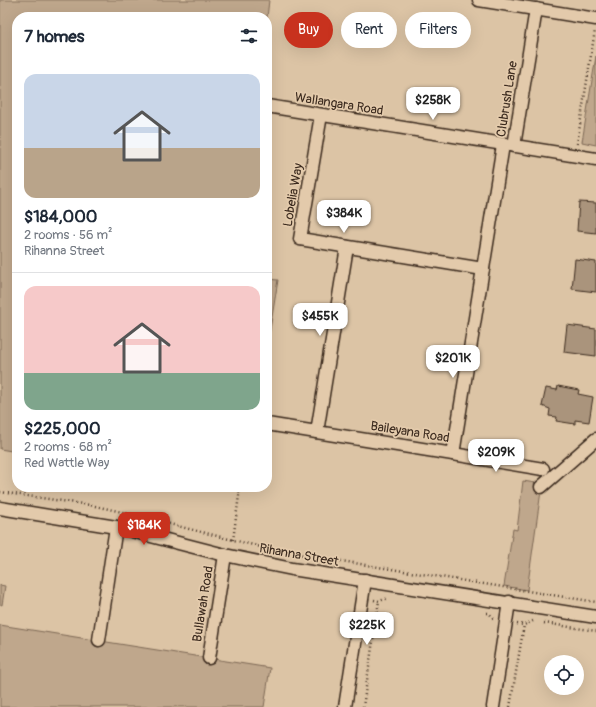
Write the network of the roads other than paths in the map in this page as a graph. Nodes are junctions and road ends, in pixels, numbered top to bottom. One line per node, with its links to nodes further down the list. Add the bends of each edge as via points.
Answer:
1 (479, 0): 2 (street)
2 (536, 9): 3 (street); 6 (street, Clubrush Lane)
3 (596, 19)
4 (272, 107): 5 (street, Wallangara Road)
5 (321, 115): 6 (street, Wallangara Road); 8 (street, Lobelia Way, via 300,239)
6 (508, 146): 7 (street, Wallangara Road); 9 (street, Baileyana Road)
7 (596, 160)
8 (347, 247): 9 (street, Lobelia Way); 11 (street)
9 (483, 269): 13 (street, Baileyana Road)
10 (272, 425): 11 (street, Baileyana Road)
11 (317, 432): 13 (street, Baileyana Road)
12 (596, 439): 15 (street)
13 (453, 454): 14 (street)
14 (544, 469)
15 (541, 487)
16 (0, 508): 17 (street, Rihanna Street)
17 (116, 527): 18 (street, Rihanna Street); 22 (street)
18 (225, 555): 19 (street, Rihanna Street, via 292,569); 23 (street, Bullawah Road)
19 (366, 580): 20 (street, Rihanna Street); 24 (street)
20 (509, 602): 21 (street, Rihanna Street); 25 (street)
21 (596, 617)
22 (99, 640)
23 (209, 658)
24 (345, 707)
25 (493, 707)

